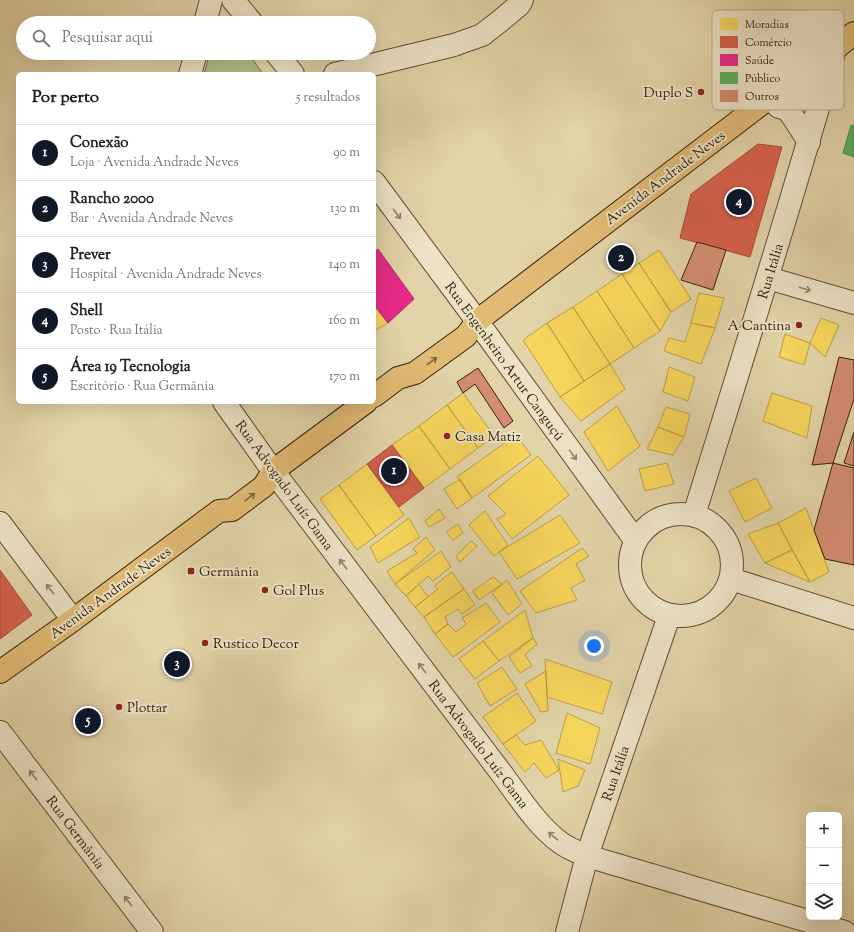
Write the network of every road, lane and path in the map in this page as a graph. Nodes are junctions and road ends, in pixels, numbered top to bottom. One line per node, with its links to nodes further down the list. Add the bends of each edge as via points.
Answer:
1 (211, 0): 4 (street)
2 (233, 0): 5 (street)
3 (522, 0): 12 (street, via 482,34 454,45)
4 (207, 16)
5 (246, 16)
6 (854, 33): 7 (main road, Avenida Andrade Neves)
7 (844, 41)
8 (194, 60): 10 (street)
9 (282, 60): 11 (street)
10 (191, 72)
11 (291, 72)
12 (343, 72)
13 (753, 110): 20 (main road, Avenida Andrade Neves)
14 (787, 110): 16 (street)
15 (818, 110): 16 (street, Rua Itália)
16 (809, 142): 18 (street, Rua Itália)
17 (376, 185): 20 (street, Rua Engenheiro Artur Canguçú, one-way to 20)
18 (768, 278): 19 (street, one-way to 19); 25 (street, Rua Itália)
19 (854, 303)
20 (477, 321): 21 (main road, Avenida Andrade Neves, via 466,336 415,373 398,378); 27 (street, Rua Engenheiro Artur Canguçú, one-way to 27)
21 (376, 394)
22 (225, 404): 24 (street, Rua Advogado Luíz Gama)
23 (363, 404): 24 (main road, Avenida Andrade Neves)
24 (273, 471): 31 (main road, Avenida Andrade Neves, via 257,474 222,498 219,511); 34 (street, Rua Advogado Luíz Gama, one-way to 24, via 562,844 535,817)
25 (694, 515): 27 (street, via 681,513 654,520); 28 (street, via 707,520 726,540 731,552)
26 (0, 523): 31 (street, one-way to 26)
27 (635, 540): 29 (street, via 630,555 630,571 634,586 642,600 654,610)
28 (731, 579): 29 (street, via 724,594 713,606 700,614 685,617); 30 (street)
29 (669, 616): 34 (street, Rua Itália)
30 (854, 618)
31 (73, 620): 32 (main road, Avenida Andrade Neves)
32 (0, 672)
33 (0, 732): 35 (street, Rua Germânia, one-way to 33)
34 (587, 856): 36 (street, Rua Itália); 37 (street, Rua Advogado Luíz Gama)
35 (152, 932)
36 (567, 932)
37 (844, 932)

